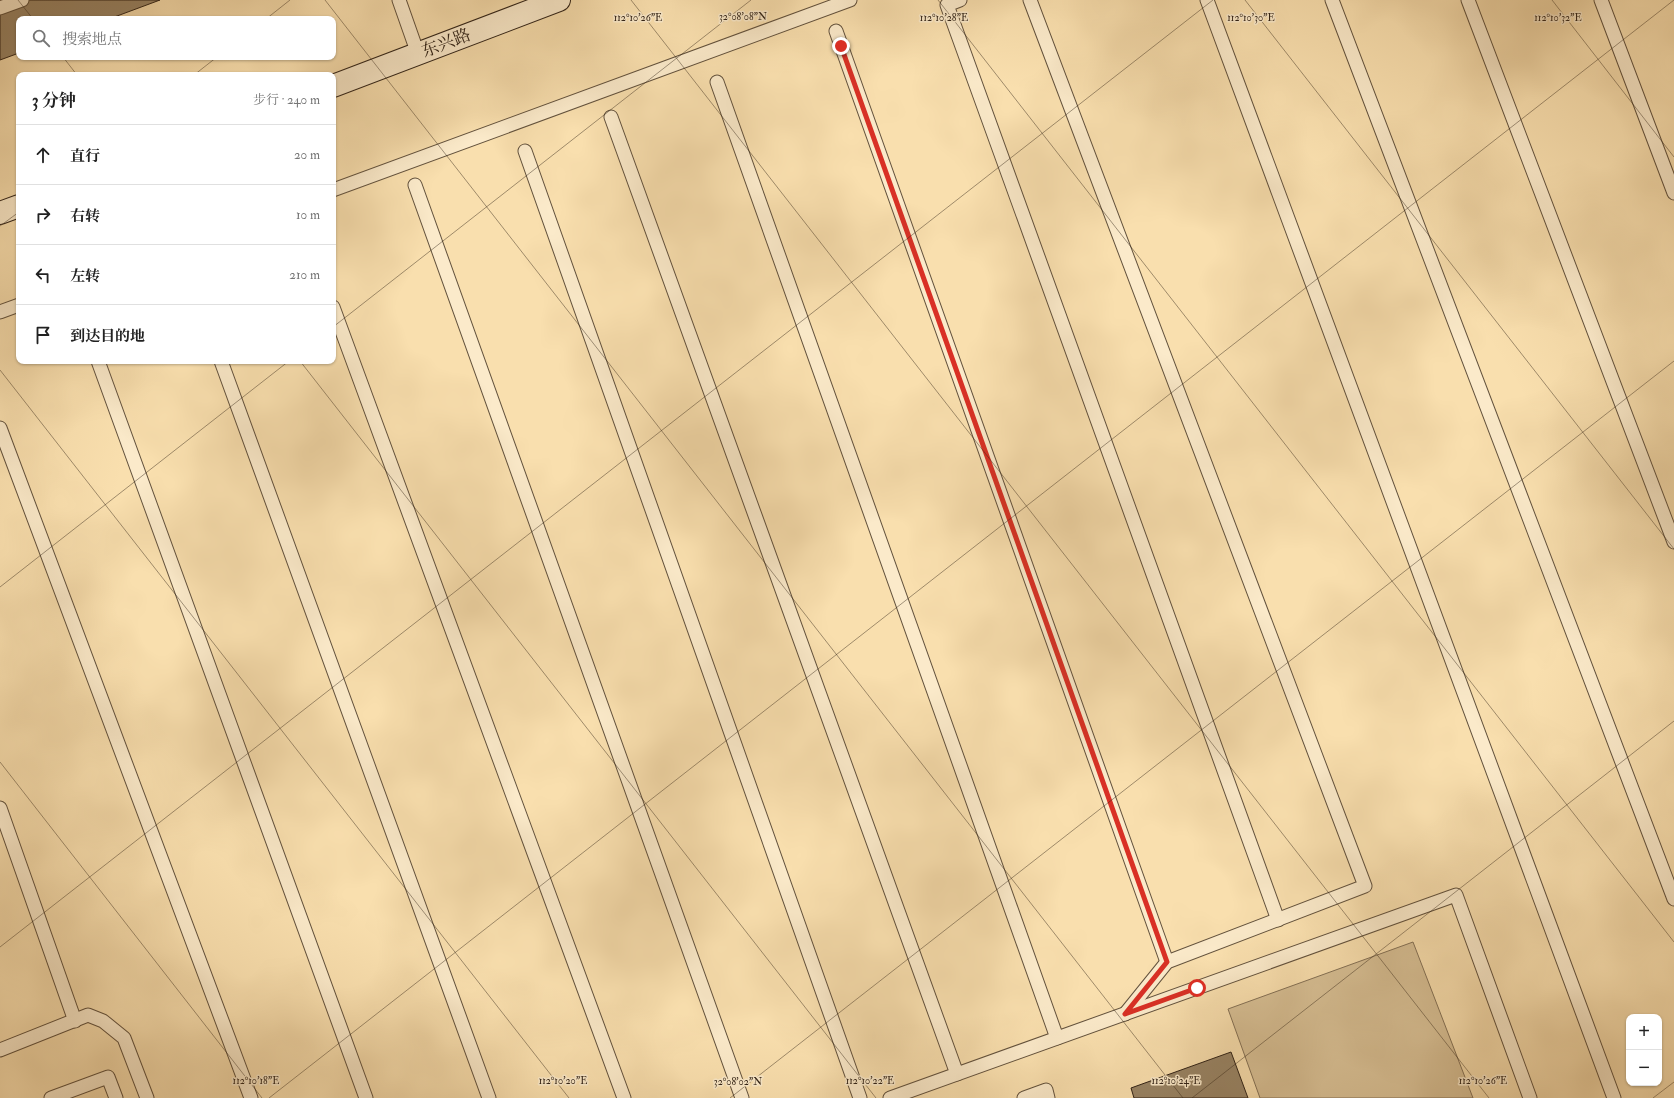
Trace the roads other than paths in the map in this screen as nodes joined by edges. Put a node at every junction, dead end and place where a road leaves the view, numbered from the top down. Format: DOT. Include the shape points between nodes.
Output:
graph roads {
  1 [pos="22,0"];
  2 [pos="399,0"];
  3 [pos="559,0"];
  4 [pos="850,0"];
  5 [pos="960,0"];
  6 [pos="1030,0"];
  7 [pos="1207,0"];
  8 [pos="1332,0"];
  9 [pos="1468,0"];
  10 [pos="1601,0"];
  11 [pos="0,8"];
  12 [pos="836,31"];
  13 [pos="418,54"];
  14 [pos="717,82"];
  15 [pos="336,85"];
  16 [pos="611,117"];
  17 [pos="525,151"];
  18 [pos="415,185"];
  19 [pos="336,189"];
  20 [pos="1674,193"];
  21 [pos="16,207"];
  22 [pos="0,213"];
  23 [pos="16,306"];
  24 [pos="0,312"];
  25 [pos="336,315"];
  26 [pos="99,364"];
  27 [pos="222,364"];
  28 [pos="0,428"];
  29 [pos="1674,542"];
  30 [pos="0,808"];
  31 [pos="1674,899"];
  32 [pos="1278,920"];
  33 [pos="1167,962"];
  34 [pos="1125,1014"];
  35 [pos="75,1021"];
  36 [pos="1057,1038"];
  37 [pos="0,1050"];
  38 [pos="957,1074"];
  39 [pos="52,1098"];
  40 [pos="116,1098"];
  41 [pos="147,1098"];
  42 [pos="251,1098"];
  43 [pos="366,1098"];
  44 [pos="488,1098"];
  45 [pos="624,1098"];
  46 [pos="742,1098"];
  47 [pos="860,1098"];
  48 [pos="890,1098"];
  49 [pos="1024,1098"];
  50 [pos="1048,1098"];
  51 [pos="1530,1098"];
  52 [pos="1614,1098"];
  1 -- 11 [label="lane"];
  2 -- 13 [label="lane"];
  3 -- 13 [label="street, 东兴路"];
  4 -- 19 [label="lane"];
  5 -- 32 [label="lane" via="947,5"];
  6 -- 32 [label="lane" via="1365,886"];
  7 -- 52 [label="lane"];
  8 -- 31 [label="lane"];
  9 -- 29 [label="lane"];
  10 -- 20 [label="lane"];
  12 -- 33 [label="lane"];
  13 -- 15 [label="street, 东兴路"];
  14 -- 36 [label="lane"];
  16 -- 38 [label="lane"];
  17 -- 47 [label="lane"];
  18 -- 46 [label="lane"];
  21 -- 22 [label="street"];
  23 -- 24 [label="lane"];
  25 -- 45 [label="lane"];
  26 -- 43 [label="lane"];
  27 -- 44 [label="lane"];
  28 -- 42 [label="lane"];
  30 -- 35 [label="lane"];
  32 -- 33 [label="lane"];
  33 -- 34 [label="lane"];
  34 -- 36 [label="lane"];
  34 -- 51 [label="lane" via="1456,895"];
  35 -- 37 [label="lane"];
  35 -- 41 [label="lane" via="88,1015 103,1021 124,1038"];
  36 -- 38 [label="lane"];
  38 -- 48 [label="lane"];
  39 -- 40 [label="lane" via="108,1077"];
  49 -- 50 [label="lane" via="1046,1090"];
}
